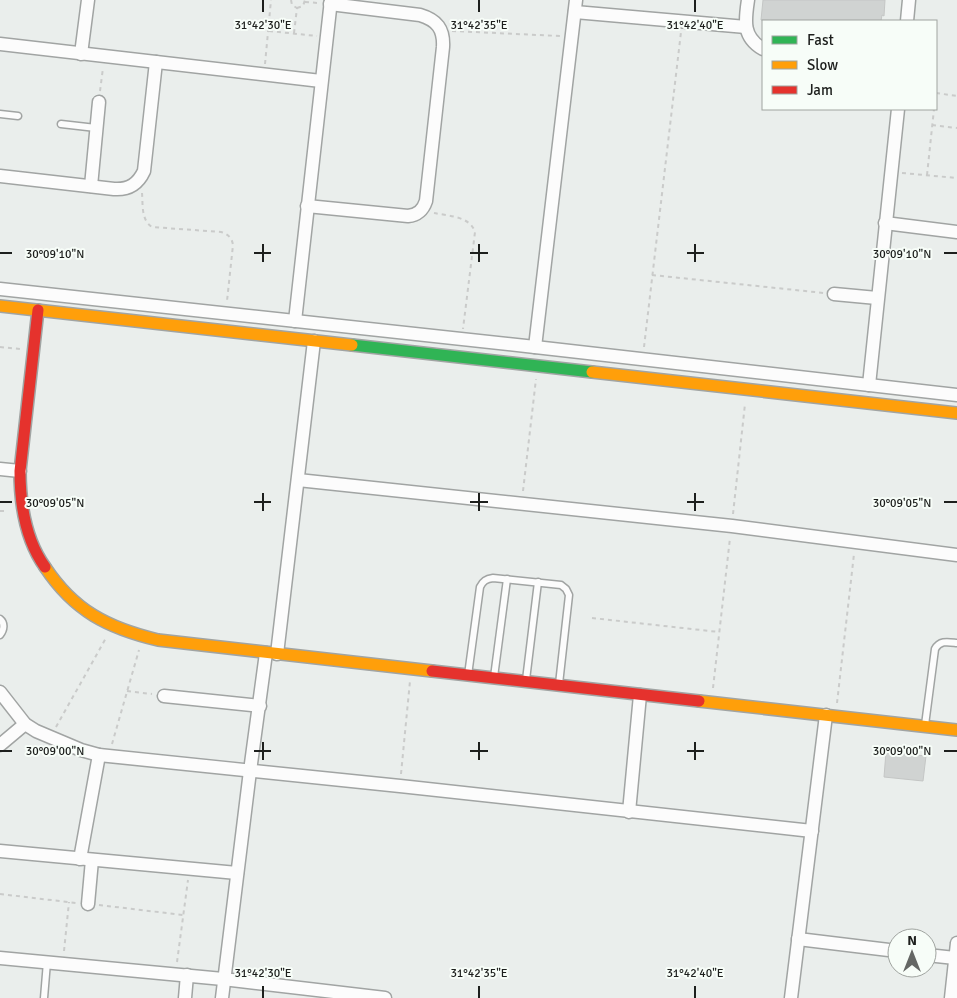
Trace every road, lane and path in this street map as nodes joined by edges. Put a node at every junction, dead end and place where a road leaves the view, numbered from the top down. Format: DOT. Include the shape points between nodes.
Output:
graph roads {
  1 [pos="88,0"];
  2 [pos="271,0"];
  3 [pos="291,0"];
  4 [pos="305,0"];
  5 [pos="748,0"];
  6 [pos="909,0"];
  7 [pos="331,2"];
  8 [pos="575,6"];
  9 [pos="297,8"];
  10 [pos="907,20"];
  11 [pos="682,22"];
  12 [pos="746,27"];
  13 [pos="268,30"];
  14 [pos="441,30"];
  15 [pos="294,33"];
  16 [pos="572,36"];
  17 [pos="326,37"];
  18 [pos="0,44"];
  19 [pos="762,47"];
  20 [pos="81,54"];
  21 [pos="104,56"];
  22 [pos="156,62"];
  23 [pos="264,74"];
  24 [pos="321,81"];
  25 [pos="937,93"];
  26 [pos="957,96"];
  27 [pos="99,102"];
  28 [pos="898,110"];
  29 [pos="934,110"];
  30 [pos="0,114"];
  31 [pos="18,116"];
  32 [pos="61,124"];
  33 [pos="932,125"];
  34 [pos="96,128"];
  35 [pos="957,128"];
  36 [pos="891,172"];
  37 [pos="927,175"];
  38 [pos="0,176"];
  39 [pos="141,178"];
  40 [pos="957,178"];
  41 [pos="91,186"];
  42 [pos="307,206"];
  43 [pos="422,210"];
  44 [pos="885,223"];
  45 [pos="957,232"];
  46 [pos="652,275"];
  47 [pos="0,289"];
  48 [pos="834,294"];
  49 [pos="877,298"];
  50 [pos="108,301"];
  51 [pos="0,306"];
  52 [pos="38,310"];
  53 [pos="226,314"];
  54 [pos="248,316"];
  55 [pos="106,318"];
  56 [pos="295,321"];
  57 [pos="377,330"];
  58 [pos="246,334"];
  59 [pos="462,339"];
  60 [pos="314,341"];
  61 [pos="482,341"];
  62 [pos="0,347"];
  63 [pos="534,347"];
  64 [pos="375,348"];
  65 [pos="33,351"];
  66 [pos="602,354"];
  67 [pos="480,359"];
  68 [pos="642,359"];
  69 [pos="537,365"];
  70 [pos="600,372"];
  71 [pos="818,380"];
  72 [pos="869,385"];
  73 [pos="746,388"];
  74 [pos="916,391"];
  75 [pos="957,395"];
  76 [pos="816,396"];
  77 [pos="914,408"];
  78 [pos="957,413"];
  79 [pos="0,469"];
  80 [pos="20,472"];
  81 [pos="298,480"];
  82 [pos="522,504"];
  83 [pos="732,526"];
  84 [pos="856,542"];
  85 [pos="957,554"];
  86 [pos="507,579"];
  87 [pos="538,582"];
  88 [pos="0,618"];
  89 [pos="592,618"];
  90 [pos="112,627"];
  91 [pos="719,632"];
  92 [pos="0,635"];
  93 [pos="143,638"];
  94 [pos="957,643"];
  95 [pos="272,653"];
  96 [pos="412,669"];
  97 [pos="468,675"];
  98 [pos="494,678"];
  99 [pos="526,682"];
  100 [pos="559,686"];
  101 [pos="127,691"];
  102 [pos="0,692"];
  103 [pos="640,695"];
  104 [pos="164,696"];
  105 [pos="712,702"];
  106 [pos="260,706"];
  107 [pos="830,716"];
  108 [pos="25,724"];
  109 [pos="925,726"];
  110 [pos="957,730"];
  111 [pos="50,737"];
  112 [pos="0,745"];
  113 [pos="104,755"];
  114 [pos="250,771"];
  115 [pos="400,786"];
  116 [pos="629,812"];
  117 [pos="812,831"];
  118 [pos="0,851"];
  119 [pos="86,859"];
  120 [pos="190,868"];
  121 [pos="237,873"];
  122 [pos="69,902"];
  123 [pos="88,904"];
  124 [pos="798,940"];
  125 [pos="957,943"];
  126 [pos="887,950"];
  127 [pos="937,956"];
  128 [pos="0,958"];
  129 [pos="955,958"];
  130 [pos="47,962"];
  131 [pos="62,964"];
  132 [pos="181,975"];
  133 [pos="224,979"];
  134 [pos="44,998"];
  135 [pos="185,998"];
  136 [pos="222,998"];
  137 [pos="385,998"];
  138 [pos="791,998"];
  139 [pos="951,998"];
  1 -- 20 [label="street"];
  2 -- 13 [label="path"];
  3 -- 9 [label="path"];
  4 -- 9 [label="path" via="303,6"];
  5 -- 12 [label="street"];
  6 -- 10 [label="street"];
  7 -- 14 [label="street" via="420,15 429,18"];
  7 -- 17 [label="street"];
  8 -- 11 [label="street"];
  8 -- 16 [label="street"];
  9 -- 15 [label="path"];
  11 -- 12 [label="street"];
  11 -- 46 [label="path"];
  12 -- 19 [label="street" via="751,39"];
  13 -- 15 [label="path"];
  13 -- 23 [label="path"];
  14 -- 16 [label="path"];
  14 -- 43 [label="street" via="442,57 426,201"];
  15 -- 17 [label="path"];
  16 -- 63 [label="street"];
  17 -- 24 [label="street"];
  18 -- 20 [label="street"];
  20 -- 21 [label="street"];
  21 -- 22 [label="street"];
  21 -- 27 [label="path"];
  22 -- 23 [label="street"];
  22 -- 39 [label="street"];
  23 -- 24 [label="street"];
  24 -- 42 [label="street"];
  25 -- 26 [label="path"];
  27 -- 34 [label="street"];
  28 -- 36 [label="street"];
  29 -- 33 [label="path"];
  30 -- 31 [label="lane"];
  32 -- 34 [label="lane"];
  33 -- 35 [label="path"];
  33 -- 37 [label="path"];
  34 -- 41 [label="street"];
  36 -- 37 [label="path"];
  36 -- 44 [label="street"];
  37 -- 40 [label="path"];
  38 -- 41 [label="street"];
  39 -- 41 [label="street" via="122,190"];
  39 -- 53 [label="path" via="144,218 148,225 221,232 231,238 234,245"];
  42 -- 43 [label="street" via="408,216"];
  42 -- 56 [label="street"];
  43 -- 59 [label="path" via="467,221 475,232"];
  44 -- 45 [label="street"];
  44 -- 49 [label="street"];
  46 -- 48 [label="path"];
  46 -- 68 [label="path"];
  47 -- 50 [label="street"];
  48 -- 49 [label="street"];
  49 -- 72 [label="street"];
  50 -- 53 [label="street"];
  50 -- 55 [label="street"];
  51 -- 52 [label="street"];
  52 -- 55 [label="street"];
  52 -- 65 [label="street"];
  53 -- 54 [label="street"];
  54 -- 56 [label="street"];
  54 -- 58 [label="street"];
  55 -- 58 [label="street"];
  56 -- 57 [label="street"];
  57 -- 59 [label="street"];
  57 -- 64 [label="street"];
  58 -- 60 [label="street"];
  59 -- 61 [label="street"];
  60 -- 64 [label="street"];
  60 -- 81 [label="street"];
  61 -- 63 [label="street"];
  61 -- 67 [label="street"];
  62 -- 65 [label="path"];
  63 -- 66 [label="street"];
  64 -- 67 [label="street"];
  65 -- 80 [label="street"];
  66 -- 68 [label="street"];
  66 -- 70 [label="street"];
  67 -- 69 [label="street"];
  68 -- 71 [label="street"];
  69 -- 70 [label="street"];
  69 -- 82 [label="path"];
  70 -- 73 [label="street"];
  71 -- 72 [label="street"];
  71 -- 76 [label="street"];
  72 -- 74 [label="street"];
  73 -- 76 [label="street"];
  73 -- 83 [label="path"];
  74 -- 75 [label="street"];
  74 -- 77 [label="street"];
  76 -- 77 [label="street"];
  77 -- 78 [label="street"];
  79 -- 80 [label="street"];
  80 -- 90 [label="street" via="22,512 36,553 47,572 76,604"];
  81 -- 82 [label="street"];
  81 -- 95 [label="street"];
  82 -- 83 [label="street"];
  83 -- 84 [label="street"];
  83 -- 91 [label="path"];
  84 -- 85 [label="street"];
  84 -- 107 [label="path"];
  86 -- 87 [label="lane"];
  86 -- 97 [label="lane" via="493,578 482,582"];
  86 -- 98 [label="lane"];
  87 -- 99 [label="lane"];
  87 -- 100 [label="lane" via="561,585 569,595"];
  88 -- 92 [label="lane" via="4,626"];
  89 -- 91 [label="path"];
  90 -- 93 [label="street"];
  90 -- 111 [label="path"];
  91 -- 105 [label="path"];
  93 -- 95 [label="street"];
  93 -- 101 [label="path"];
  94 -- 109 [label="lane" via="940,643 935,649"];
  95 -- 96 [label="street"];
  95 -- 106 [label="street"];
  96 -- 97 [label="street"];
  96 -- 115 [label="path"];
  97 -- 98 [label="street"];
  98 -- 99 [label="street"];
  99 -- 100 [label="street"];
  100 -- 103 [label="street"];
  101 -- 104 [label="path"];
  101 -- 113 [label="path"];
  102 -- 108 [label="street"];
  103 -- 105 [label="street"];
  103 -- 116 [label="street"];
  104 -- 106 [label="street"];
  105 -- 107 [label="street"];
  106 -- 114 [label="street"];
  107 -- 109 [label="street"];
  107 -- 117 [label="street"];
  108 -- 111 [label="street"];
  108 -- 112 [label="street"];
  109 -- 110 [label="street"];
  111 -- 113 [label="street" via="81,750"];
  113 -- 114 [label="street"];
  113 -- 119 [label="street"];
  114 -- 115 [label="street"];
  114 -- 121 [label="street"];
  115 -- 116 [label="street"];
  116 -- 117 [label="street"];
  117 -- 124 [label="street"];
  118 -- 119 [label="street"];
  119 -- 120 [label="street"];
  119 -- 123 [label="street"];
  120 -- 121 [label="street"];
  120 -- 132 [label="path"];
  121 -- 133 [label="street"];
  122 -- 131 [label="path"];
  124 -- 126 [label="street"];
  124 -- 138 [label="street"];
  125 -- 129 [label="street"];
  127 -- 129 [label="street"];
  128 -- 130 [label="street"];
  129 -- 139 [label="street"];
  130 -- 131 [label="street"];
  130 -- 134 [label="lane"];
  131 -- 132 [label="street"];
  132 -- 133 [label="street"];
  132 -- 135 [label="street"];
  133 -- 136 [label="street"];
  133 -- 137 [label="street"];
}
